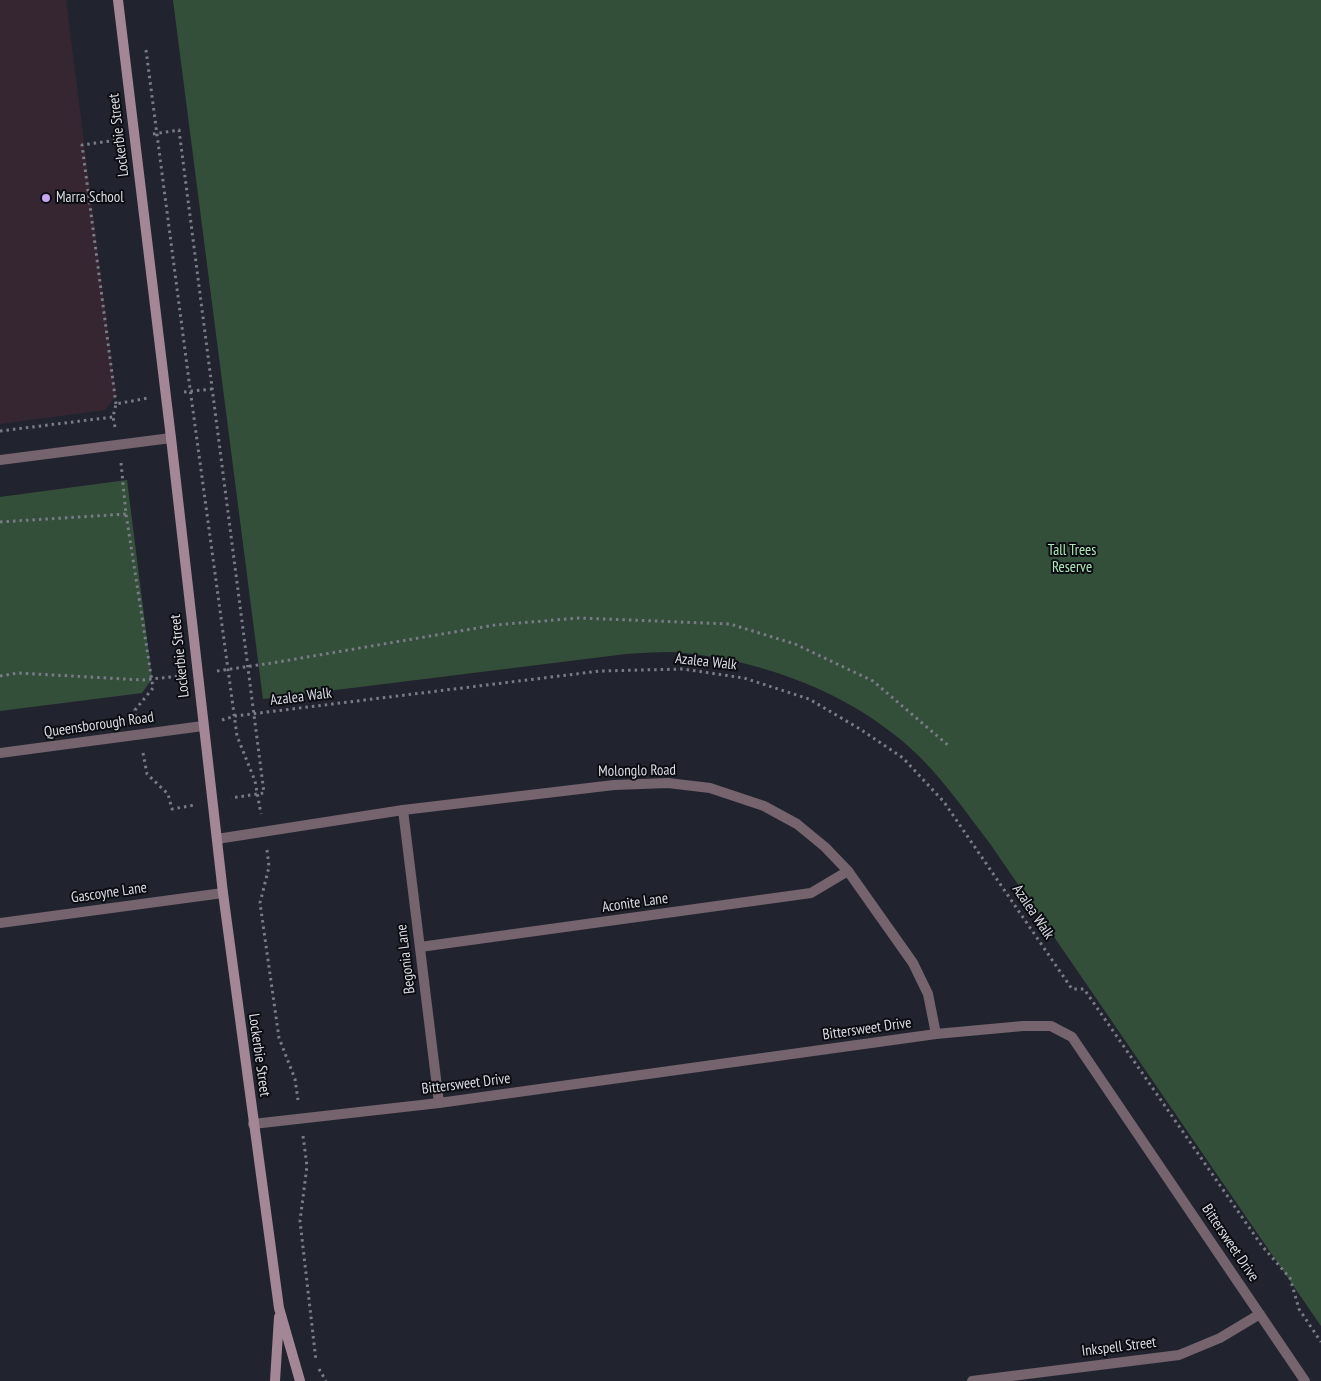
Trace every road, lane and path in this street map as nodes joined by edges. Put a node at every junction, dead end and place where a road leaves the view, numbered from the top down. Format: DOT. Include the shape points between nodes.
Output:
graph roads {
  1 [pos="118,0"];
  2 [pos="146,48"];
  3 [pos="114,417"];
  4 [pos="0,431"];
  5 [pos="171,438"];
  6 [pos="0,460"];
  7 [pos="126,514"];
  8 [pos="0,522"];
  9 [pos="229,669"];
  10 [pos="197,674"];
  11 [pos="0,676"];
  12 [pos="235,716"];
  13 [pos="203,726"];
  14 [pos="949,746"];
  15 [pos="0,753"];
  16 [pos="403,810"];
  17 [pos="264,830"];
  18 [pos="217,839"];
  19 [pos="848,871"];
  20 [pos="223,893"];
  21 [pos="0,923"];
  22 [pos="420,947"];
  23 [pos="936,1034"];
  24 [pos="439,1103"];
  25 [pos="300,1118"];
  26 [pos="253,1124"];
  27 [pos="279,1308"];
  28 [pos="1260,1314"];
  29 [pos="1321,1342"];
  30 [pos="276,1381"];
  31 [pos="300,1381"];
  32 [pos="326,1381"];
  33 [pos="972,1381"];
  34 [pos="1305,1381"];
  1 -- 5 [label="street, Lockerbie Street"];
  2 -- 9 [label="path"];
  3 -- 4 [label="path"];
  5 -- 6 [label="street"];
  5 -- 10 [label="street, Lockerbie Street"];
  7 -- 8 [label="path"];
  9 -- 10 [label="path"];
  9 -- 12 [label="path"];
  9 -- 14 [label="path" via="495,625 579,618 730,624 795,644 873,681"];
  10 -- 11 [label="path" via="143,680 18,673"];
  10 -- 13 [label="street, Lockerbie Street"];
  12 -- 13 [label="path, Azalea Walk"];
  12 -- 17 [label="path" via="237,736 255,780"];
  12 -- 29 [label="path, Azalea Walk" via="600,671 683,669 744,678 809,699 903,758 944,802 1072,989 1084,989 1262,1246 1290,1278 1300,1310"];
  13 -- 15 [label="street, Queensborough Road"];
  13 -- 18 [label="street, Lockerbie Street"];
  16 -- 17 [label="street, Molonglo Road"];
  16 -- 19 [label="street, Molonglo Road" via="614,784 668,783 710,788 764,806 797,824"];
  16 -- 22 [label="street, Begonia Lane"];
  17 -- 18 [label="street, Molonglo Road"];
  17 -- 25 [label="path" via="269,867 260,903 279,1038 295,1079"];
  18 -- 20 [label="street, Lockerbie Street"];
  19 -- 22 [label="street, Aconite Lane" via="811,894"];
  19 -- 23 [label="street, Molonglo Road" via="916,969 928,994"];
  20 -- 21 [label="street, Gascoyne Lane"];
  20 -- 26 [label="street, Lockerbie Street"];
  22 -- 24 [label="street, Begonia Lane"];
  23 -- 24 [label="street, Bittersweet Drive"];
  23 -- 28 [label="street, Bittersweet Drive" via="1051,1026 1072,1037"];
  24 -- 25 [label="street, Bittersweet Drive"];
  25 -- 26 [label="street, Bittersweet Drive"];
  25 -- 32 [label="path" via="307,1166 300,1221 317,1366"];
  26 -- 27 [label="street, Lockerbie Street"];
  27 -- 30 [label="street"];
  27 -- 31 [label="street"];
  28 -- 33 [label="street, Inkspell Street" via="1220,1338 1179,1354"];
  28 -- 34 [label="street, Bittersweet Drive"];
}
